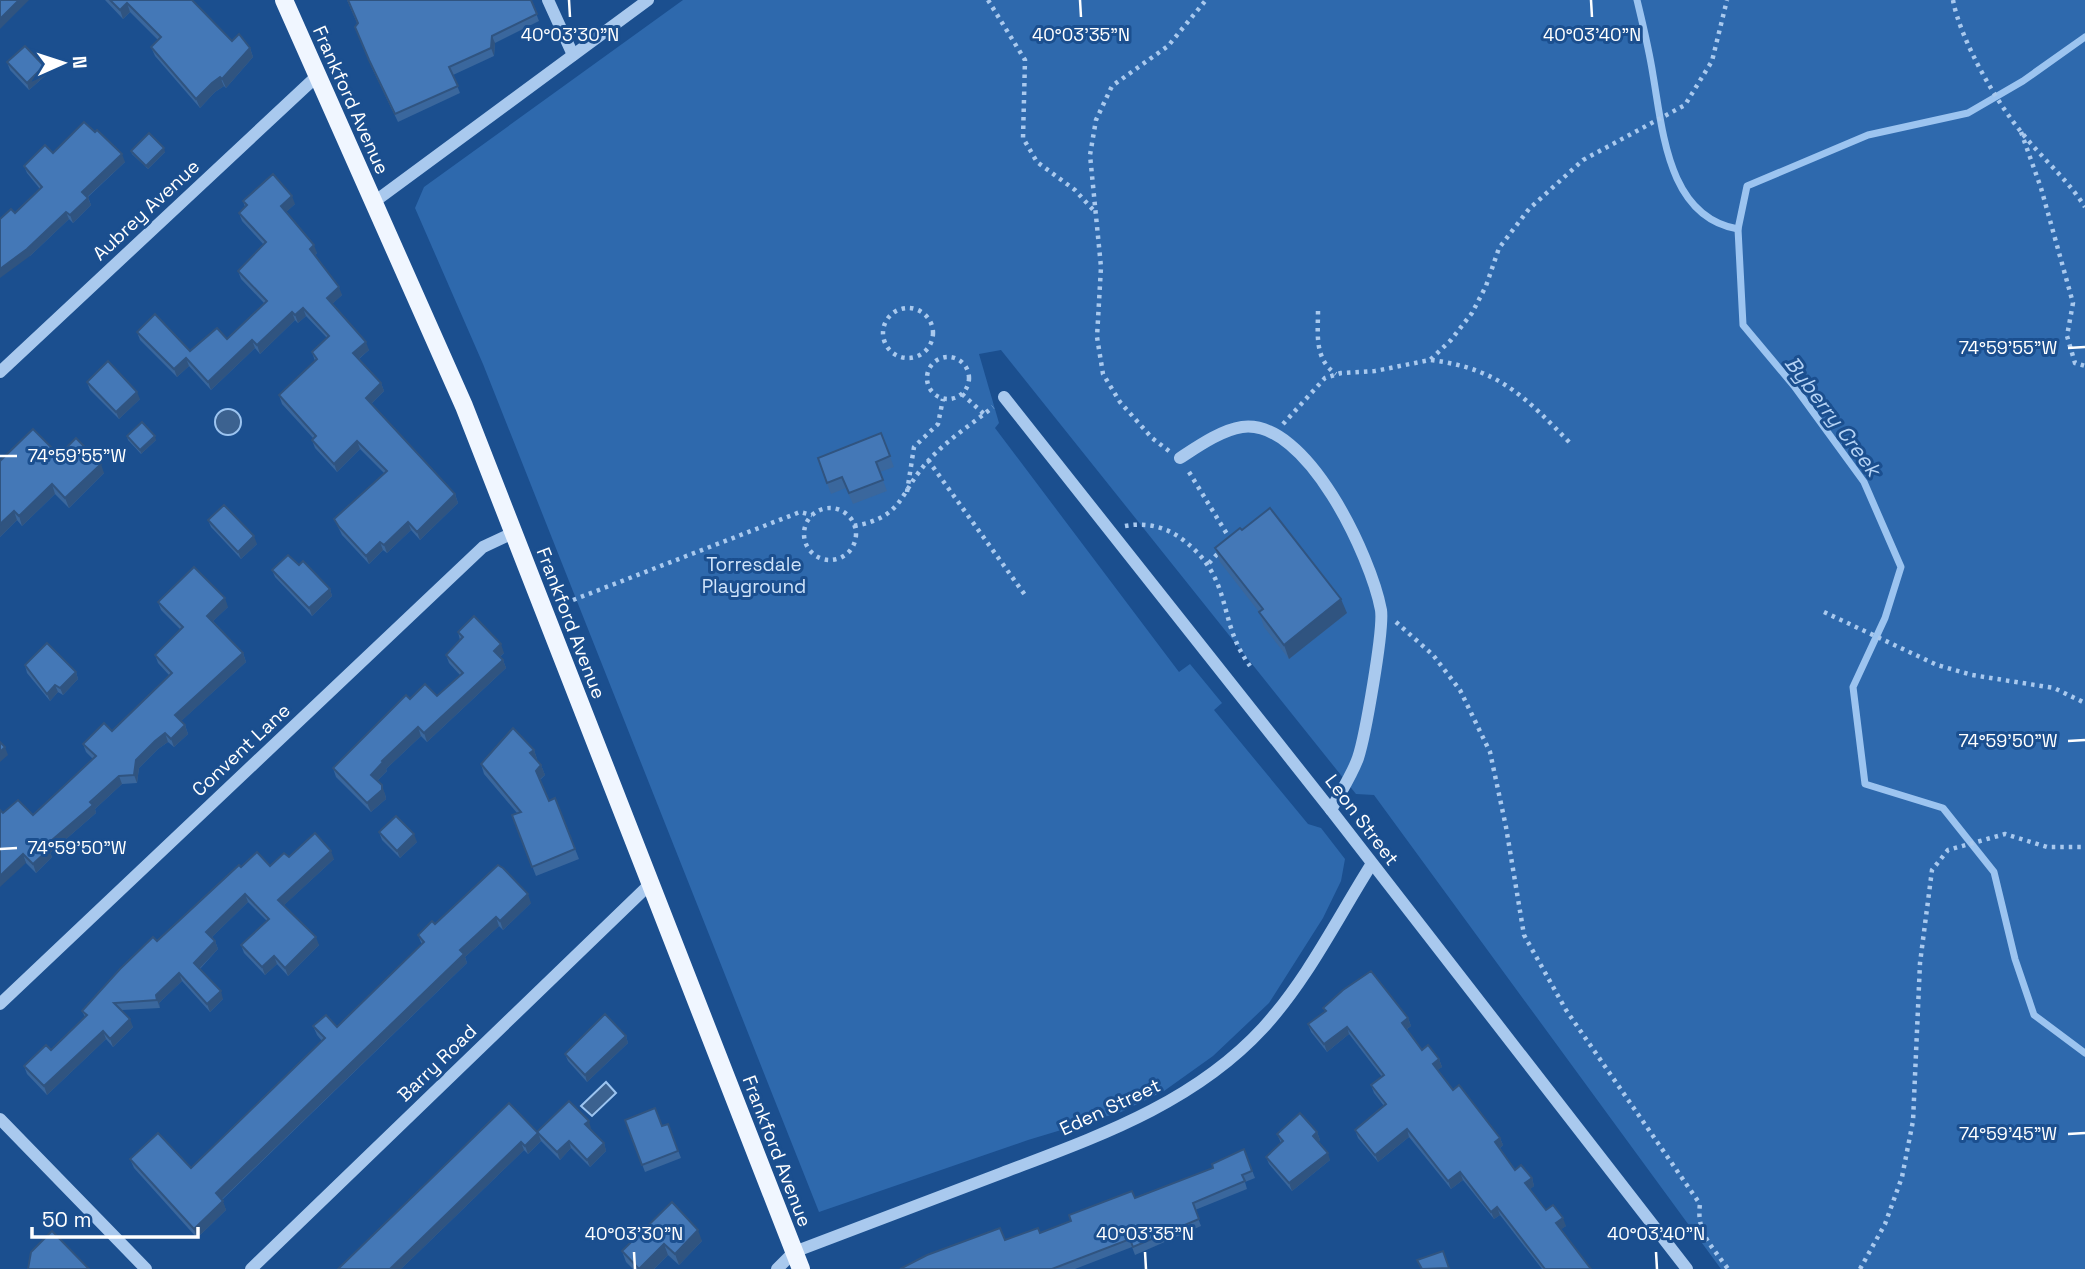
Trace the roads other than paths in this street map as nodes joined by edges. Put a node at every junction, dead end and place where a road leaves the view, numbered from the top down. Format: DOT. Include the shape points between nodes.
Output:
graph roads {
  1 [pos="284,0"];
  2 [pos="548,0"];
  3 [pos="648,0"];
  4 [pos="573,55"];
  5 [pos="317,76"];
  6 [pos="374,202"];
  7 [pos="0,372"];
  8 [pos="1004,397"];
  9 [pos="1180,458"];
  10 [pos="513,533"];
  11 [pos="1331,810"];
  12 [pos="1371,865"];
  13 [pos="650,884"];
  14 [pos="0,1004"];
  15 [pos="0,1119"];
  16 [pos="797,1261"];
  17 [pos="146,1269"];
  18 [pos="251,1269"];
  19 [pos="777,1269"];
  20 [pos="1687,1269"];
  1 -- 5 [label="main road, Frankford Avenue"];
  2 -- 4 [label="street"];
  3 -- 4 [label="street"];
  4 -- 6 [label="street"];
  5 -- 6 [label="main road, Frankford Avenue"];
  5 -- 7 [label="street, Aubrey Avenue"];
  6 -- 10 [label="main road, Frankford Avenue"];
  8 -- 11 [label="street, Leon Street"];
  9 -- 11 [label="street" via="1242,427 1275,432 1308,460 1355,537 1381,612 1358,757"];
  10 -- 13 [label="main road, Frankford Avenue"];
  10 -- 14 [label="street, Convent Lane" via="484,547"];
  11 -- 12 [label="street, Leon Street"];
  12 -- 16 [label="street, Eden Street" via="1298,983 1264,1027 1227,1063 1184,1093 1116,1129"];
  12 -- 20 [label="street, Leon Street"];
  13 -- 16 [label="main road, Frankford Avenue"];
  13 -- 18 [label="street, Barry Road"];
  15 -- 17 [label="street"];
  16 -- 19 [label="street, Eden Street"];
}
